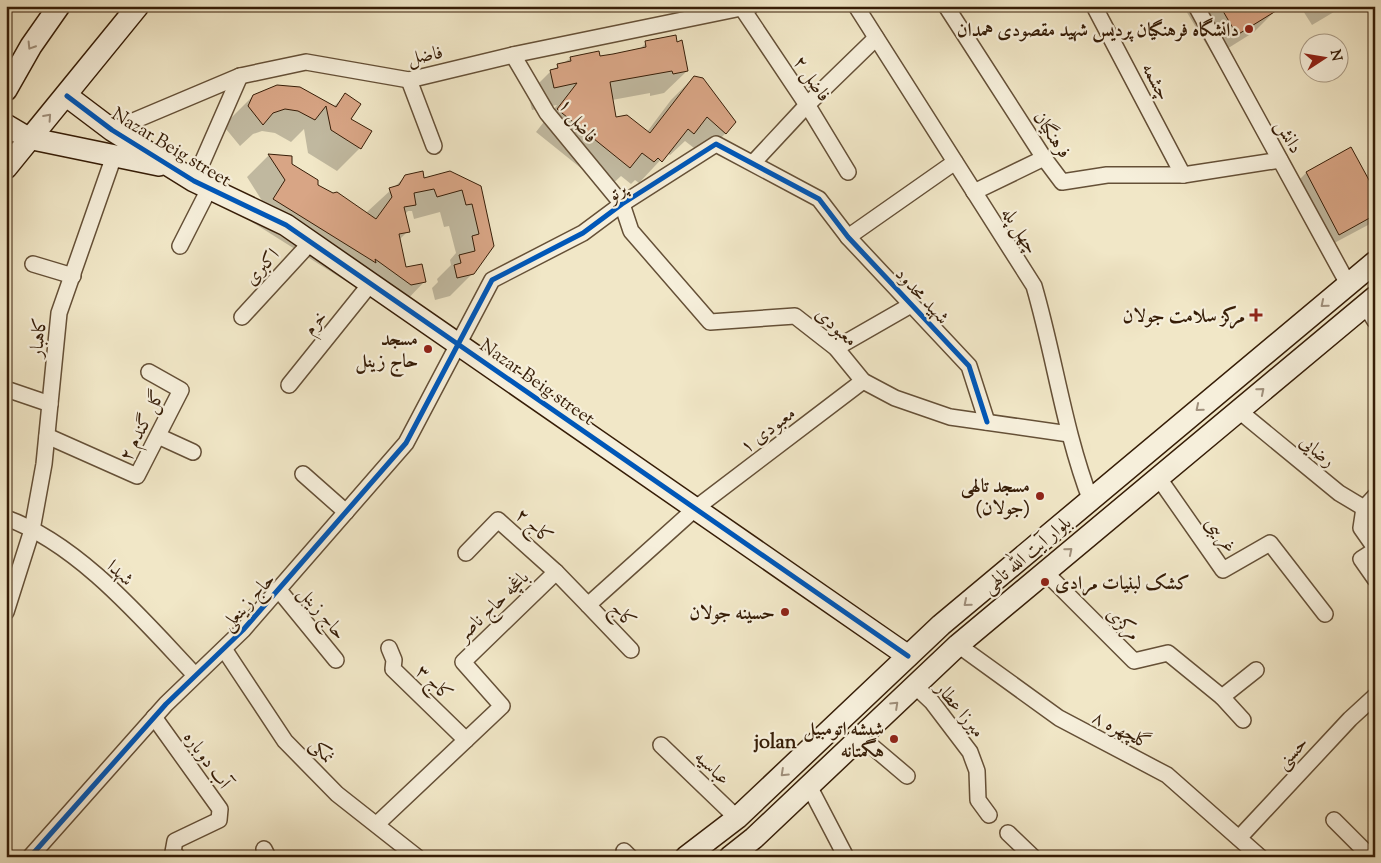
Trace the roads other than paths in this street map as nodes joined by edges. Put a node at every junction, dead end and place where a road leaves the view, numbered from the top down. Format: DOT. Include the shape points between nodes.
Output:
graph roads {
  1 [pos="59,6"];
  2 [pos="138,6"];
  3 [pos="856,6"];
  4 [pos="946,6"];
  5 [pos="1094,6"];
  6 [pos="1196,6"];
  7 [pos="747,7"];
  8 [pos="718,10"];
  9 [pos="120,15"];
  10 [pos="876,38"];
  11 [pos="513,55"];
  12 [pos="240,76"];
  13 [pos="409,80"];
  14 [pos="6,90"];
  15 [pos="67,96"];
  16 [pos="807,105"];
  17 [pos="6,125"];
  18 [pos="112,130"];
  19 [pos="28,138"];
  20 [pos="434,146"];
  21 [pos="114,156"];
  22 [pos="1044,158"];
  23 [pos="1280,160"];
  24 [pos="955,162"];
  25 [pos="753,163"];
  26 [pos="170,167"];
  27 [pos="6,168"];
  28 [pos="848,172"];
  29 [pos="1183,174"];
  30 [pos="202,185"];
  31 [pos="974,192"];
  32 [pos="819,199"];
  33 [pos="622,204"];
  34 [pos="848,237"];
  35 [pos="310,242"];
  36 [pos="180,246"];
  37 [pos="1375,262"];
  38 [pos="33,264"];
  39 [pos="73,276"];
  40 [pos="371,283"];
  41 [pos="1348,284"];
  42 [pos="912,305"];
  43 [pos="1371,308"];
  44 [pos="242,317"];
  45 [pos="458,343"];
  46 [pos="836,348"];
  47 [pos="149,372"];
  48 [pos="863,381"];
  49 [pos="289,385"];
  50 [pos="6,389"];
  51 [pos="50,404"];
  52 [pos="1238,410"];
  53 [pos="987,422"];
  54 [pos="1069,434"];
  55 [pos="47,436"];
  56 [pos="158,436"];
  57 [pos="192,452"];
  58 [pos="303,474"];
  59 [pos="1158,476"];
  60 [pos="1375,496"];
  61 [pos="1091,501"];
  62 [pos="696,508"];
  63 [pos="1364,508"];
  64 [pos="346,512"];
  65 [pos="6,518"];
  66 [pos="1106,520"];
  67 [pos="32,530"];
  68 [pos="1375,549"];
  69 [pos="466,553"];
  70 [pos="556,572"];
  71 [pos="1045,572"];
  72 [pos="1375,579"];
  73 [pos="278,589"];
  74 [pos="588,606"];
  75 [pos="7,611"];
  76 [pos="1324,614"];
  77 [pos="958,645"];
  78 [pos="389,648"];
  79 [pos="224,649"];
  80 [pos="631,650"];
  81 [pos="908,656"];
  82 [pos="336,660"];
  83 [pos="1256,670"];
  84 [pos="195,676"];
  85 [pos="916,686"];
  86 [pos="1375,696"];
  87 [pos="1222,697"];
  88 [pos="154,717"];
  89 [pos="1243,720"];
  90 [pos="861,737"];
  91 [pos="466,740"];
  92 [pos="661,745"];
  93 [pos="907,776"];
  94 [pos="809,786"];
  95 [pos="989,815"];
  96 [pos="737,818"];
  97 [pos="1334,820"];
  98 [pos="377,824"];
  99 [pos="1008,833"];
  100 [pos="754,838"];
  101 [pos="1239,838"];
  102 [pos="30,857"];
  103 [pos="178,857"];
  104 [pos="417,857"];
  105 [pos="686,857"];
  106 [pos="730,857"];
  107 [pos="846,857"];
  108 [pos="1033,857"];
  109 [pos="1260,857"];
  110 [pos="1371,857"];
  1 -- 14 [label="main road, one-way"];
  2 -- 9 [label="main road"];
  3 -- 10 [label="street, چهل پله"];
  4 -- 22 [label="street, فرهنگیان"];
  5 -- 29 [label="street, چشمه"];
  6 -- 23 [label="street, دانش"];
  7 -- 8 [label="street, فاضل"];
  7 -- 16 [label="street, فاضل ۲"];
  8 -- 11 [label="street, فاضل"];
  9 -- 15 [label="main road"];
  10 -- 16 [label="street"];
  10 -- 24 [label="street, چهل پله"];
  11 -- 13 [label="street, فاضل"];
  11 -- 33 [label="street, فاضل ۱" via="546,113"];
  12 -- 13 [label="street, فاضل" via="306,62"];
  12 -- 18 [label="street, فاضل"];
  12 -- 30 [label="street"];
  13 -- 20 [label="street"];
  15 -- 18 [label="main road, Nazar Beig street"];
  19 -- 15 [label="main road, one-way"];
  16 -- 25 [label="street"];
  16 -- 28 [label="street, فاضل ۲"];
  17 -- 19 [label="main road, Nazar Beig street"];
  18 -- 26 [label="main road, Nazar Beig street"];
  19 -- 21 [label="main road, Nazar Beig street"];
  19 -- 27 [label="main road"];
  21 -- 26 [label="main road, Nazar Beig street"];
  21 -- 39 [label="street, کاهبار"];
  22 -- 29 [label="street, فرهنگیان" via="1062,182 1106,175"];
  22 -- 31 [label="street"];
  23 -- 29 [label="street"];
  23 -- 41 [label="street, دانش"];
  24 -- 31 [label="street, چهل پله"];
  24 -- 34 [label="street"];
  25 -- 32 [label="street, پرتو"];
  25 -- 33 [label="street, پرتو" via="716,144"];
  26 -- 30 [label="main road, Nazar Beig street"];
  30 -- 35 [label="main road, Nazar Beig street" via="286,225"];
  30 -- 36 [label="street"];
  31 -- 54 [label="street, چهل پله" via="1034,286"];
  32 -- 34 [label="street, شهید محدود"];
  33 -- 45 [label="street, پرتو" via="583,233 492,280"];
  33 -- 46 [label="street, معبودی" via="631,231 710,322 795,316"];
  34 -- 42 [label="street, شهید محدود"];
  35 -- 40 [label="main road, Nazar Beig street"];
  35 -- 44 [label="street, اکبری"];
  37 -- 41 [label="main road, بلوار آیت الله تالهی"];
  38 -- 39 [label="street"];
  39 -- 51 [label="street, کاهبار" via="59,313"];
  40 -- 45 [label="main road, Nazar Beig street"];
  40 -- 49 [label="street, خرم"];
  41 -- 61 [label="main road, بلوار آیت الله تالهی, one-way"];
  42 -- 46 [label="street"];
  42 -- 53 [label="street, شهید محدود" via="969,366"];
  52 -- 43 [label="main road, بلوار آیت الله تالهی, one-way"];
  45 -- 62 [label="main road, Nazar Beig street"];
  45 -- 64 [label="street, حاج زینعلی" via="406,443"];
  46 -- 48 [label="street, معبودی"];
  47 -- 56 [label="street, گل گندم ۲" via="181,390"];
  48 -- 53 [label="street, معبودی" via="895,398 950,417"];
  48 -- 62 [label="street, معبودی ۱"];
  50 -- 51 [label="street"];
  51 -- 55 [label="street, کاهبار"];
  52 -- 59 [label="main road, بلوار آیت الله تالهی"];
  52 -- 63 [label="street, رضایی" via="1339,493"];
  53 -- 54 [label="street, معبودی"];
  54 -- 61 [label="street, چهل پله"];
  55 -- 56 [label="street, گل گندم ۲" via="137,476"];
  55 -- 67 [label="street, کاهبار"];
  56 -- 57 [label="street"];
  58 -- 64 [label="street"];
  59 -- 66 [label="main road, بلوار آیت الله تالهی"];
  59 -- 76 [label="street, غریبی" via="1222,570 1270,544"];
  60 -- 63 [label="street"];
  61 -- 66 [label="main road"];
  61 -- 81 [label="main road, بلوار آیت الله تالهی, one-way"];
  62 -- 74 [label="street"];
  62 -- 81 [label="main road, Nazar Beig street"];
  63 -- 68 [label="street" via="1361,528"];
  64 -- 73 [label="street, حاج زینعلی"];
  65 -- 67 [label="street, شهدا"];
  71 -- 66 [label="main road, بلوار آیت الله تالهی, one-way"];
  67 -- 75 [label="street, کاهبار"];
  67 -- 84 [label="street, شهدا" via="59,545 106,585"];
  68 -- 72 [label="street" via="1361,559"];
  69 -- 70 [label="street, کاج ۲" via="498,520"];
  70 -- 74 [label="street, باغچه حاج ناصر"];
  70 -- 91 [label="street, باغچه حاج ناصر" via="463,662 502,706"];
  71 -- 77 [label="main road, بلوار آیت الله تالهی"];
  71 -- 87 [label="street, مرکزی" via="1134,661 1168,652"];
  73 -- 79 [label="street, حاج زینعلی"];
  73 -- 82 [label="street, حاج زینل"];
  74 -- 80 [label="street, کاج"];
  77 -- 85 [label="main road, بلوار آیت الله تالهی"];
  77 -- 101 [label="street, گلچهره ۸" via="1059,718 1167,774"];
  78 -- 91 [label="street, کاج ۳" via="394,660 393,669"];
  79 -- 84 [label="street, حاج زینعلی"];
  79 -- 98 [label="street, نمکی" via="285,741 338,794"];
  81 -- 96 [label="main road, بلوار آیت الله تالهی, one-way"];
  83 -- 87 [label="street"];
  84 -- 88 [label="street, حاج زینعلی"];
  90 -- 85 [label="main road, بلوار آیت الله تالهی, one-way"];
  85 -- 95 [label="street, میرزا عطار" via="970,752 977,771 978,800"];
  86 -- 101 [label="street, حسنی"];
  87 -- 89 [label="street"];
  88 -- 102 [label="street, حاج زینعلی"];
  88 -- 103 [label="street, آب دوباره" via="220,809 219,820 175,841 174,852"];
  90 -- 93 [label="street"];
  90 -- 94 [label="main road, بلوار آیت الله تالهی"];
  91 -- 98 [label="street, باغچه حاج ناصر"];
  92 -- 96 [label="street, عباسیه"];
  94 -- 100 [label="main road, بلوار آیت الله تالهی"];
  94 -- 107 [label="street"];
  96 -- 100 [label="main road"];
  96 -- 105 [label="main road, بلوار آیت الله تالهی"];
  97 -- 110 [label="street"];
  98 -- 104 [label="street, نمکی"];
  99 -- 108 [label="street"];
  100 -- 106 [label="main road, بلوار آیت الله تالهی"];
  101 -- 109 [label="street, گلچهره ۸"];
}
